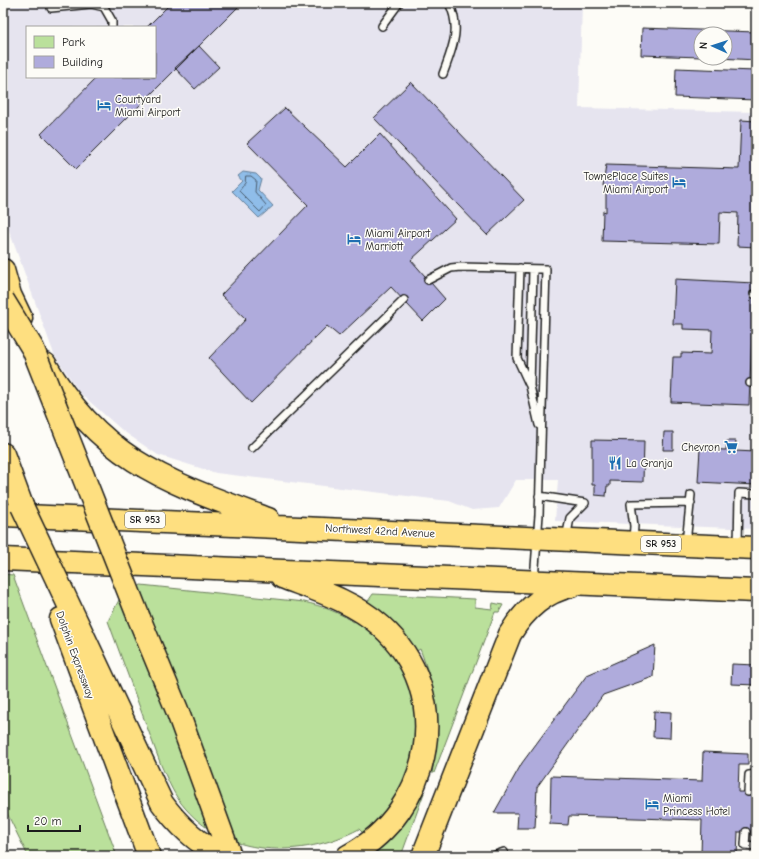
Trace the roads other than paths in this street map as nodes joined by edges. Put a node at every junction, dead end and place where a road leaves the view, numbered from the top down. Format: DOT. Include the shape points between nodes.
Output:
graph roads {
  1 [pos="399,3"];
  2 [pos="449,3"];
  3 [pos="51,8"];
  4 [pos="112,26"];
  5 [pos="382,26"];
  6 [pos="443,74"];
  7 [pos="520,268"];
  8 [pos="533,269"];
  9 [pos="3,270"];
  10 [pos="428,280"];
  11 [pos="3,300"];
  12 [pos="404,300"];
  13 [pos="530,386"];
  14 [pos="541,435"];
  15 [pos="252,448"];
  16 [pos="5,459"];
  17 [pos="756,494"];
  18 [pos="691,495"];
  19 [pos="540,496"];
  20 [pos="690,503"];
  21 [pos="13,511"];
  22 [pos="286,526"];
  23 [pos="536,540"];
  24 [pos="565,541"];
  25 [pos="632,543"];
  26 [pos="686,545"];
  27 [pos="747,548"];
  28 [pos="3,559"];
  29 [pos="264,570"];
  30 [pos="534,582"];
  31 [pos="53,583"];
  32 [pos="586,583"];
  33 [pos="756,590"];
  34 [pos="756,774"];
  35 [pos="748,792"];
  36 [pos="746,832"];
  37 [pos="756,846"];
  38 [pos="504,852"];
  39 [pos="149,856"];
  40 [pos="222,856"];
  41 [pos="230,856"];
  42 [pos="348,856"];
  43 [pos="423,856"];
  44 [pos="493,856"];
  1 -- 5 [label="lane"];
  2 -- 6 [label="lane" via="455,16 456,29"];
  3 -- 4 [label="lane" via="91,4 104,7"];
  7 -- 8 [label="lane"];
  7 -- 10 [label="lane" via="451,268"];
  7 -- 13 [label="lane" via="517,358"];
  8 -- 13 [label="lane"];
  8 -- 14 [label="lane" via="546,269"];
  9 -- 22 [label="highway" via="10,295 45,366 78,411 101,436 133,461 179,485"];
  11 -- 41 [label="highway, bridge" via="33,349 176,710"];
  12 -- 15 [label="lane"];
  13 -- 14 [label="lane"];
  14 -- 19 [label="lane"];
  16 -- 21 [label="highway"];
  17 -- 27 [label="lane" via="739,493"];
  18 -- 20 [label="lane"];
  19 -- 23 [label="lane"];
  19 -- 24 [label="lane" via="585,503 570,518"];
  20 -- 25 [label="lane" via="631,504 634,526"];
  20 -- 26 [label="lane"];
  21 -- 22 [label="highway, Northwest 42nd Avenue / SR 953"];
  21 -- 31 [label="highway, bridge"];
  22 -- 23 [label="highway, Northwest 42nd Avenue / SR 953"];
  23 -- 24 [label="highway, Northwest 42nd Avenue / SR 953"];
  23 -- 30 [label="lane"];
  24 -- 25 [label="highway, Northwest 42nd Avenue / SR 953"];
  25 -- 26 [label="highway, Northwest 42nd Avenue / SR 953"];
  26 -- 27 [label="highway, Northwest 42nd Avenue / SR 953"];
  28 -- 29 [label="highway"];
  29 -- 30 [label="highway"];
  29 -- 42 [label="highway" via="341,600 373,620 389,634 404,654 418,684 426,732 422,766 414,787 398,815 384,831"];
  30 -- 32 [label="highway"];
  31 -- 39 [label="highway, Dolphin Expressway"];
  31 -- 40 [label="highway" via="162,803 175,821"];
  32 -- 33 [label="highway"];
  32 -- 43 [label="highway" via="564,588 544,597 519,619 510,634"];
  34 -- 35 [label="lane" via="749,775"];
  36 -- 37 [label="lane" via="745,845"];
  38 -- 44 [label="lane"];
}
